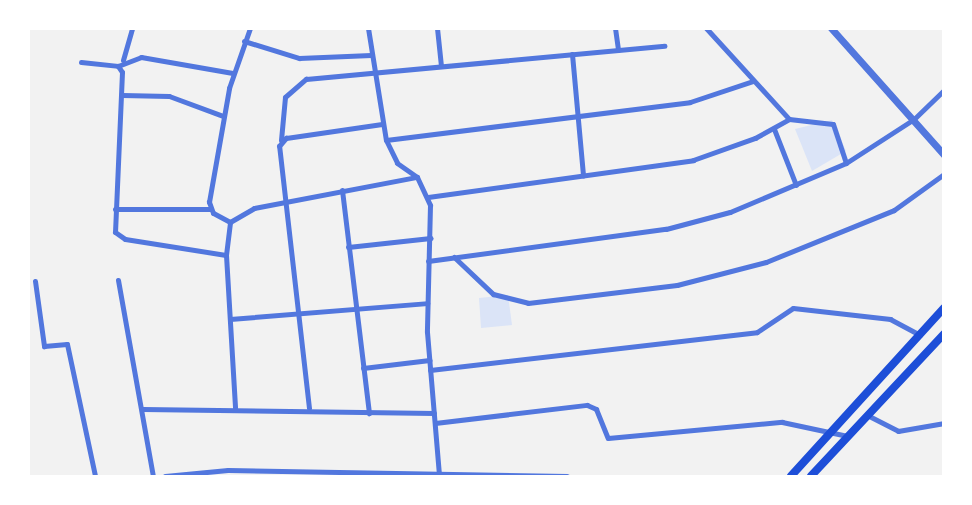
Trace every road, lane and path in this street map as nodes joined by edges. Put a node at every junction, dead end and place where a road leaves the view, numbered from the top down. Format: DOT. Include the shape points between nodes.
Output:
graph roads {
  1 [pos="132,28"];
  2 [pos="250,28"];
  3 [pos="368,28"];
  4 [pos="437,28"];
  5 [pos="615,28"];
  6 [pos="706,28"];
  7 [pos="831,28"];
  8 [pos="244,42"];
  9 [pos="664,46"];
  10 [pos="618,50"];
  11 [pos="572,54"];
  12 [pos="371,55"];
  13 [pos="123,60"];
  14 [pos="81,62"];
  15 [pos="118,66"];
  16 [pos="441,66"];
  17 [pos="233,73"];
  18 [pos="374,73"];
  19 [pos="753,81"];
  20 [pos="944,90"];
  21 [pos="122,95"];
  22 [pos="223,116"];
  23 [pos="578,116"];
  24 [pos="789,119"];
  25 [pos="914,119"];
  26 [pos="382,124"];
  27 [pos="774,129"];
  28 [pos="281,140"];
  29 [pos="386,140"];
  30 [pos="944,155"];
  31 [pos="846,163"];
  32 [pos="944,174"];
  33 [pos="583,176"];
  34 [pos="417,177"];
  35 [pos="796,185"];
  36 [pos="342,190"];
  37 [pos="428,197"];
  38 [pos="285,201"];
  39 [pos="210,208"];
  40 [pos="115,209"];
  41 [pos="230,222"];
  42 [pos="431,238"];
  43 [pos="348,247"];
  44 [pos="226,255"];
  45 [pos="454,257"];
  46 [pos="428,261"];
  47 [pos="118,280"];
  48 [pos="35,281"];
  49 [pos="427,303"];
  50 [pos="944,308"];
  51 [pos="356,310"];
  52 [pos="297,314"];
  53 [pos="230,319"];
  54 [pos="944,334"];
  55 [pos="920,335"];
  56 [pos="430,360"];
  57 [pos="363,368"];
  58 [pos="430,370"];
  59 [pos="235,408"];
  60 [pos="309,408"];
  61 [pos="143,409"];
  62 [pos="434,412"];
  63 [pos="369,413"];
  64 [pos="869,416"];
  65 [pos="435,423"];
  66 [pos="944,423"];
  67 [pos="833,433"];
  68 [pos="850,437"];
  69 [pos="439,475"];
  70 [pos="95,477"];
  71 [pos="153,477"];
  72 [pos="165,477"];
  73 [pos="567,477"];
  74 [pos="791,477"];
  75 [pos="811,477"];
  1 -- 13 [label="street"];
  2 -- 8 [label="street"];
  3 -- 12 [label="street"];
  4 -- 16 [label="street"];
  5 -- 10 [label="street"];
  6 -- 19 [label="street"];
  7 -- 25 [label="street"];
  8 -- 12 [label="street" via="299,58"];
  8 -- 17 [label="street"];
  9 -- 10 [label="street"];
  10 -- 11 [label="street"];
  11 -- 16 [label="street"];
  11 -- 23 [label="street"];
  12 -- 18 [label="street"];
  13 -- 15 [label="street"];
  13 -- 17 [label="street" via="176,59"];
  14 -- 15 [label="street"];
  15 -- 21 [label="street"];
  16 -- 18 [label="street"];
  17 -- 22 [label="street"];
  18 -- 26 [label="street"];
  18 -- 28 [label="street" via="321,75 294,86 281,111"];
  19 -- 23 [label="street" via="690,102"];
  19 -- 24 [label="street"];
  20 -- 25 [label="street"];
  21 -- 22 [label="street" via="169,96"];
  21 -- 40 [label="street"];
  22 -- 39 [label="street"];
  23 -- 29 [label="street"];
  23 -- 33 [label="street"];
  24 -- 27 [label="street"];
  24 -- 31 [label="street" via="833,124"];
  25 -- 30 [label="street"];
  25 -- 31 [label="street"];
  26 -- 28 [label="street"];
  26 -- 29 [label="street"];
  27 -- 33 [label="street" via="693,160"];
  27 -- 35 [label="street"];
  28 -- 38 [label="street"];
  29 -- 34 [label="street" via="397,163"];
  31 -- 35 [label="street"];
  32 -- 45 [label="street" via="894,210 766,262 677,285 528,303 492,294"];
  33 -- 37 [label="street"];
  34 -- 36 [label="street"];
  34 -- 37 [label="street"];
  35 -- 45 [label="street" via="666,229"];
  36 -- 38 [label="street"];
  36 -- 43 [label="street"];
  37 -- 42 [label="street"];
  38 -- 41 [label="street" via="254,208"];
  38 -- 52 [label="street"];
  39 -- 40 [label="street"];
  39 -- 41 [label="street"];
  40 -- 44 [label="street" via="118,236"];
  41 -- 44 [label="street"];
  42 -- 43 [label="street"];
  42 -- 46 [label="street"];
  43 -- 51 [label="street"];
  44 -- 53 [label="street"];
  45 -- 46 [label="street"];
  46 -- 49 [label="street"];
  47 -- 61 [label="street" via="123,335"];
  48 -- 70 [label="street" via="44,346 67,344"];
  49 -- 51 [label="street"];
  49 -- 56 [label="street"];
  50 -- 55 [label="main road"];
  51 -- 52 [label="street"];
  51 -- 57 [label="street"];
  52 -- 53 [label="street"];
  52 -- 60 [label="street"];
  53 -- 59 [label="street"];
  54 -- 64 [label="main road"];
  55 -- 58 [label="street" via="890,320 793,308 758,332"];
  55 -- 67 [label="main road"];
  56 -- 57 [label="street"];
  56 -- 58 [label="street"];
  57 -- 63 [label="street"];
  58 -- 62 [label="street"];
  59 -- 60 [label="street"];
  59 -- 61 [label="street"];
  60 -- 63 [label="street"];
  61 -- 71 [label="street"];
  62 -- 63 [label="street"];
  62 -- 65 [label="street"];
  64 -- 66 [label="street" via="898,431"];
  64 -- 68 [label="main road"];
  65 -- 67 [label="street" via="587,405 596,409 608,438 758,422"];
  65 -- 69 [label="street"];
  67 -- 68 [label="street"];
  67 -- 74 [label="main road"];
  68 -- 75 [label="main road"];
  69 -- 72 [label="street" via="228,470"];
  69 -- 73 [label="street"];
}
